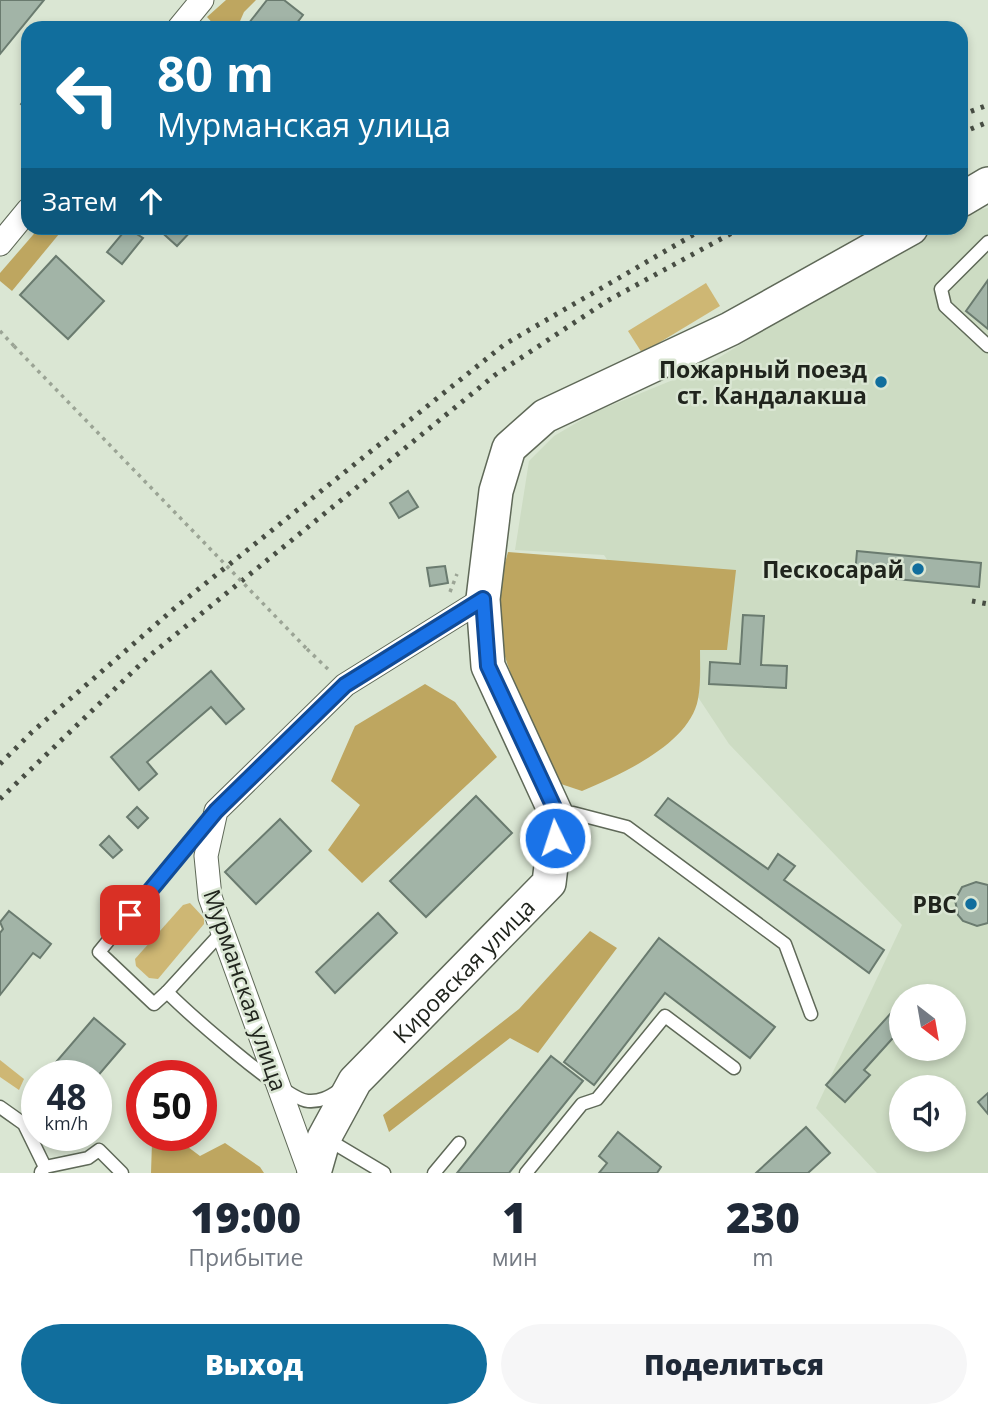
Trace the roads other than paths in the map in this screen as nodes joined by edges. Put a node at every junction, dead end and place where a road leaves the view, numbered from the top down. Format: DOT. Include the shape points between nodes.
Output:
graph roads {
  1 [pos="202,0"];
  2 [pos="184,21"];
  3 [pos="988,184"];
  4 [pos="968,196"];
  5 [pos="21,218"];
  6 [pos="898,235"];
  7 [pos="988,242"];
  8 [pos="0,244"];
  9 [pos="988,346"];
  10 [pos="483,599"];
  11 [pos="216,811"];
  12 [pos="572,813"];
  13 [pos="222,932"];
  14 [pos="167,992"];
  15 [pos="811,1014"];
  16 [pos="734,1068"];
  17 [pos="355,1080"];
  18 [pos="279,1086"];
  19 [pos="0,1107"];
  20 [pos="324,1138"];
  21 [pos="458,1143"];
  22 [pos="43,1170"];
  23 [pos="122,1173"];
  24 [pos="312,1173"];
  25 [pos="384,1173"];
  26 [pos="435,1173"];
  27 [pos="526,1173"];
  1 -- 2 [label="street"];
  3 -- 4 [label="main road"];
  5 -- 8 [label="street"];
  6 -- 10 [label="main road, Кировская улица" via="730,329 545,416 509,448 496,491"];
  7 -- 9 [label="lane" via="941,289 945,306"];
  10 -- 11 [label="street" via="345,685"];
  10 -- 17 [label="main road, Кировская улица" via="488,666 558,816 549,883"];
  11 -- 13 [label="street, Мурманская улица" via="206,856 207,877"];
  11 -- 14 [label="lane" via="99,952 154,1004"];
  12 -- 15 [label="lane" via="627,827 785,944"];
  13 -- 14 [label="lane"];
  13 -- 18 [label="street, Мурманская улица"];
  14 -- 18 [label="lane"];
  16 -- 27 [label="lane" via="665,1016 597,1099 582,1104"];
  17 -- 18 [label="lane" via="326,1099 306,1102"];
  17 -- 20 [label="main road, Кировская улица"];
  18 -- 24 [label="street, Мурманская улица"];
  19 -- 22 [label="lane" via="24,1124"];
  20 -- 24 [label="main road, Кировская улица"];
  20 -- 25 [label="lane"];
  21 -- 26 [label="lane"];
  22 -- 23 [label="lane" via="88,1158 99,1150"];
}
